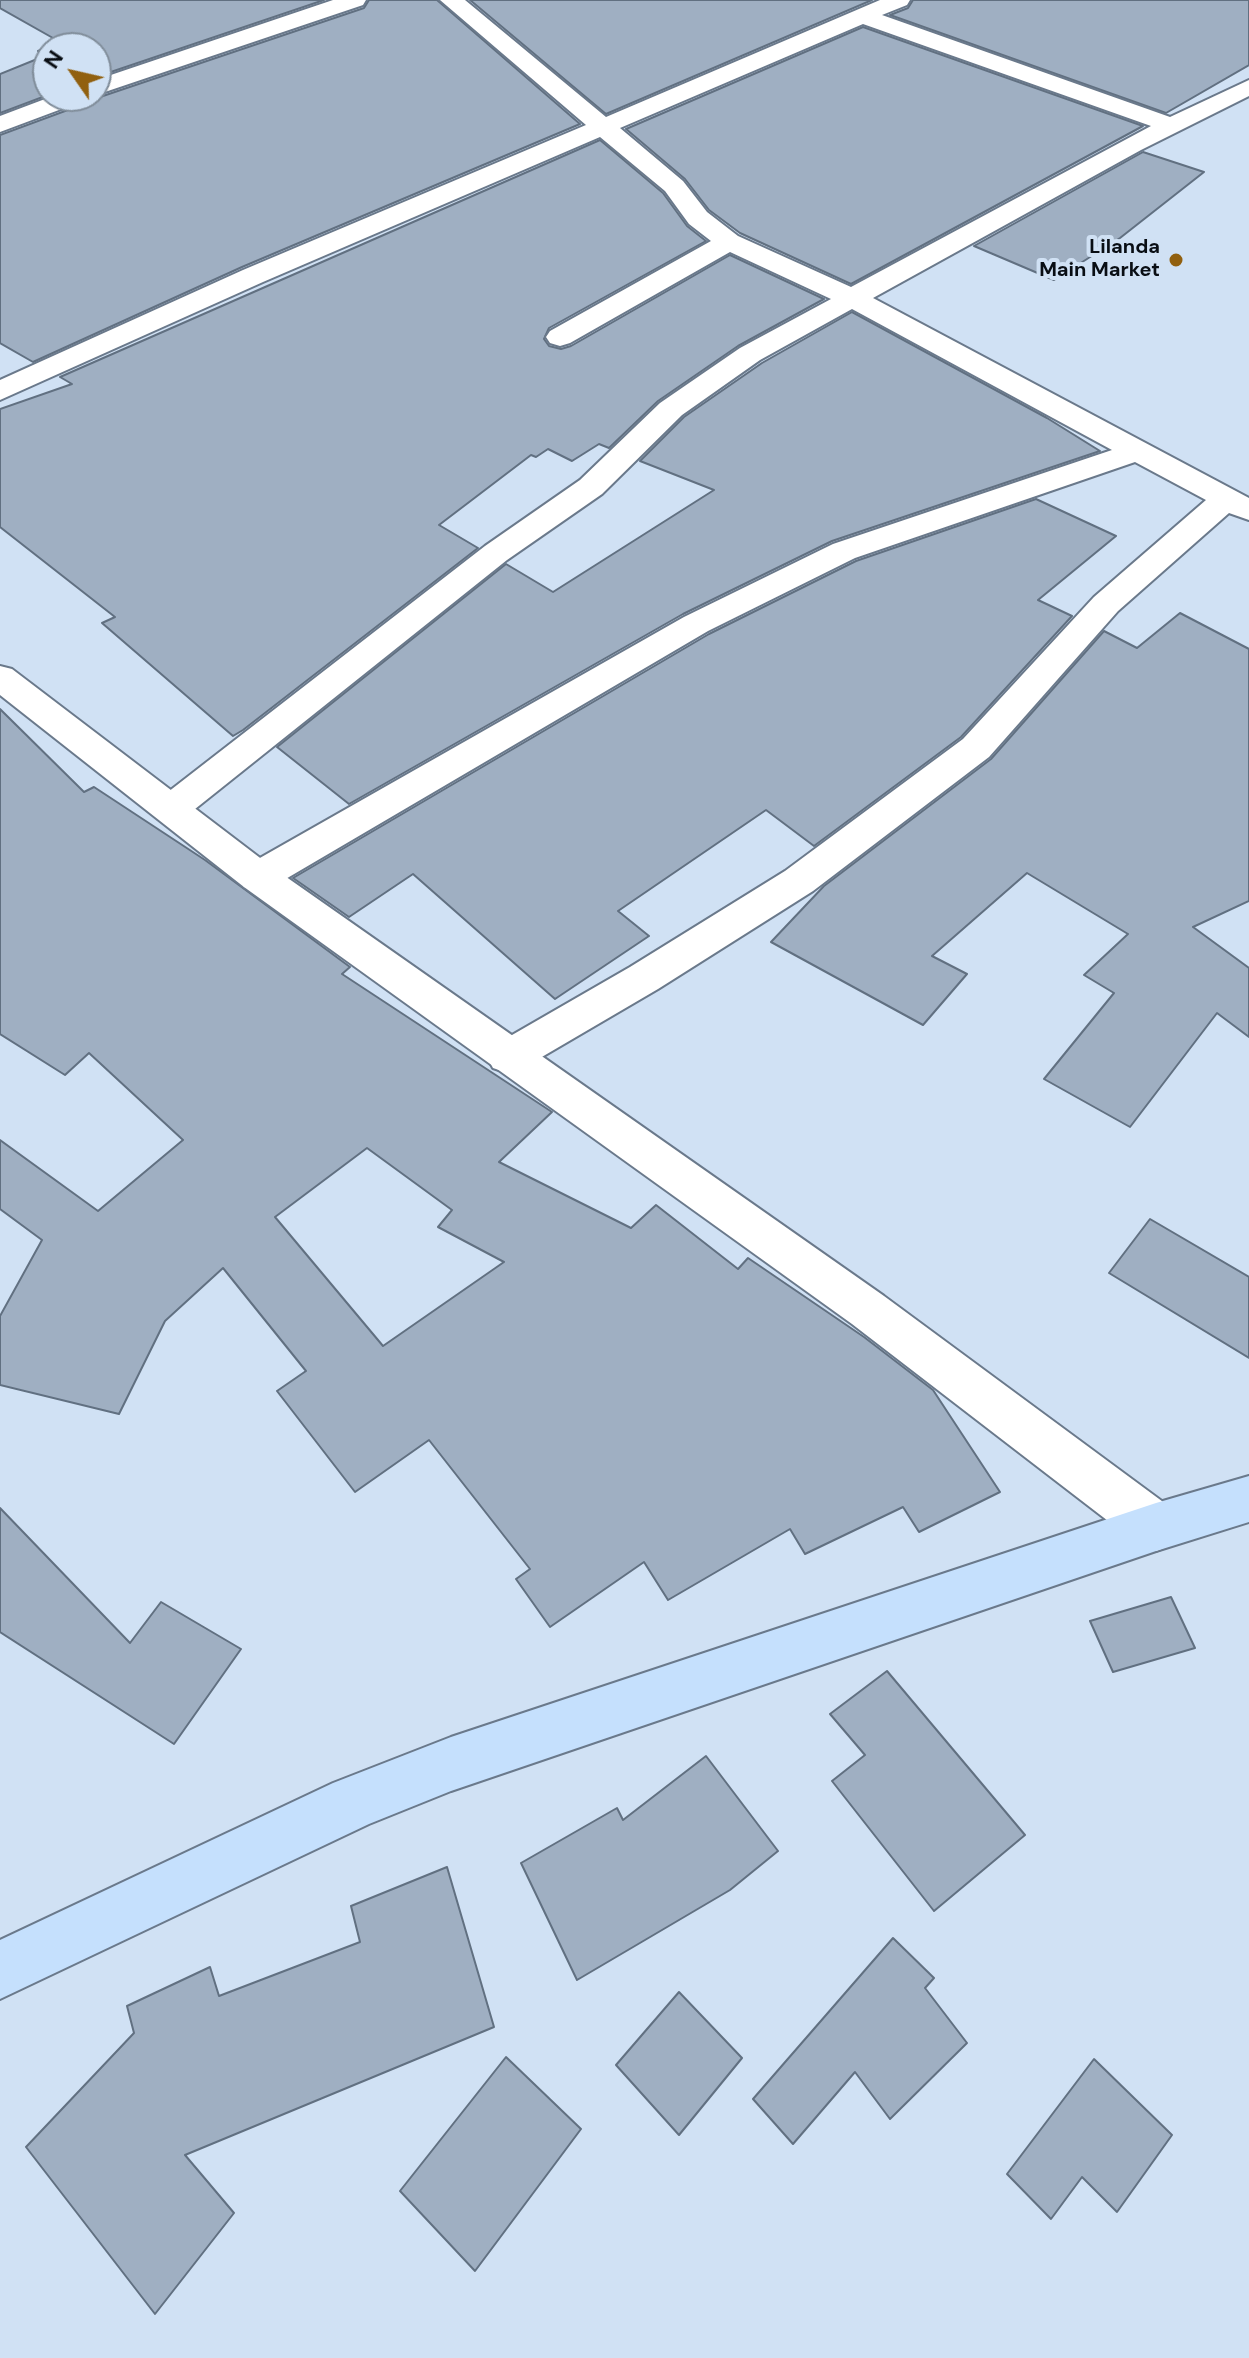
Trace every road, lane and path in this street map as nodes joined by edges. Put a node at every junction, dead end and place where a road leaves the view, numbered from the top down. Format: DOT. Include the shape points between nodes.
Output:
graph roads {
  1 [pos="355,0"];
  2 [pos="451,0"];
  3 [pos="899,0"];
  4 [pos="863,16"];
  5 [pos="112,83"];
  6 [pos="1244,95"];
  7 [pos="34,112"];
  8 [pos="0,125"];
  9 [pos="1171,125"];
  10 [pos="605,128"];
  11 [pos="729,242"];
  12 [pos="852,298"];
  13 [pos="560,337"];
  14 [pos="0,391"];
  15 [pos="1138,451"];
  16 [pos="1237,505"];
  17 [pos="0,677"];
  18 [pos="172,808"];
  19 [pos="258,877"];
  20 [pos="508,1057"];
  21 [pos="1249,1499"];
  22 [pos="1156,1527"];
  23 [pos="0,1970"];
  1 -- 5 [label="street"];
  2 -- 10 [label="street"];
  3 -- 4 [label="street"];
  4 -- 9 [label="street"];
  4 -- 10 [label="street"];
  6 -- 9 [label="street"];
  7 -- 8 [label="street"];
  9 -- 12 [label="street"];
  10 -- 11 [label="street" via="674,186 698,218"];
  10 -- 14 [label="street" via="253,276"];
  11 -- 12 [label="street"];
  11 -- 13 [label="street"];
  12 -- 15 [label="street"];
  12 -- 18 [label="street" via="750,354 671,409 591,487 496,553"];
  15 -- 16 [label="street"];
  15 -- 19 [label="street" via="844,551 696,624"];
  16 -- 20 [label="street" via="1106,604 976,748 799,881"];
  17 -- 18 [label="street"];
  18 -- 19 [label="street"];
  19 -- 20 [label="street"];
  20 -- 22 [label="street" via="868,1310"];
  21 -- 22 [label="main road"];
  22 -- 23 [label="main road" via="451,1764 353,1803"];
}
